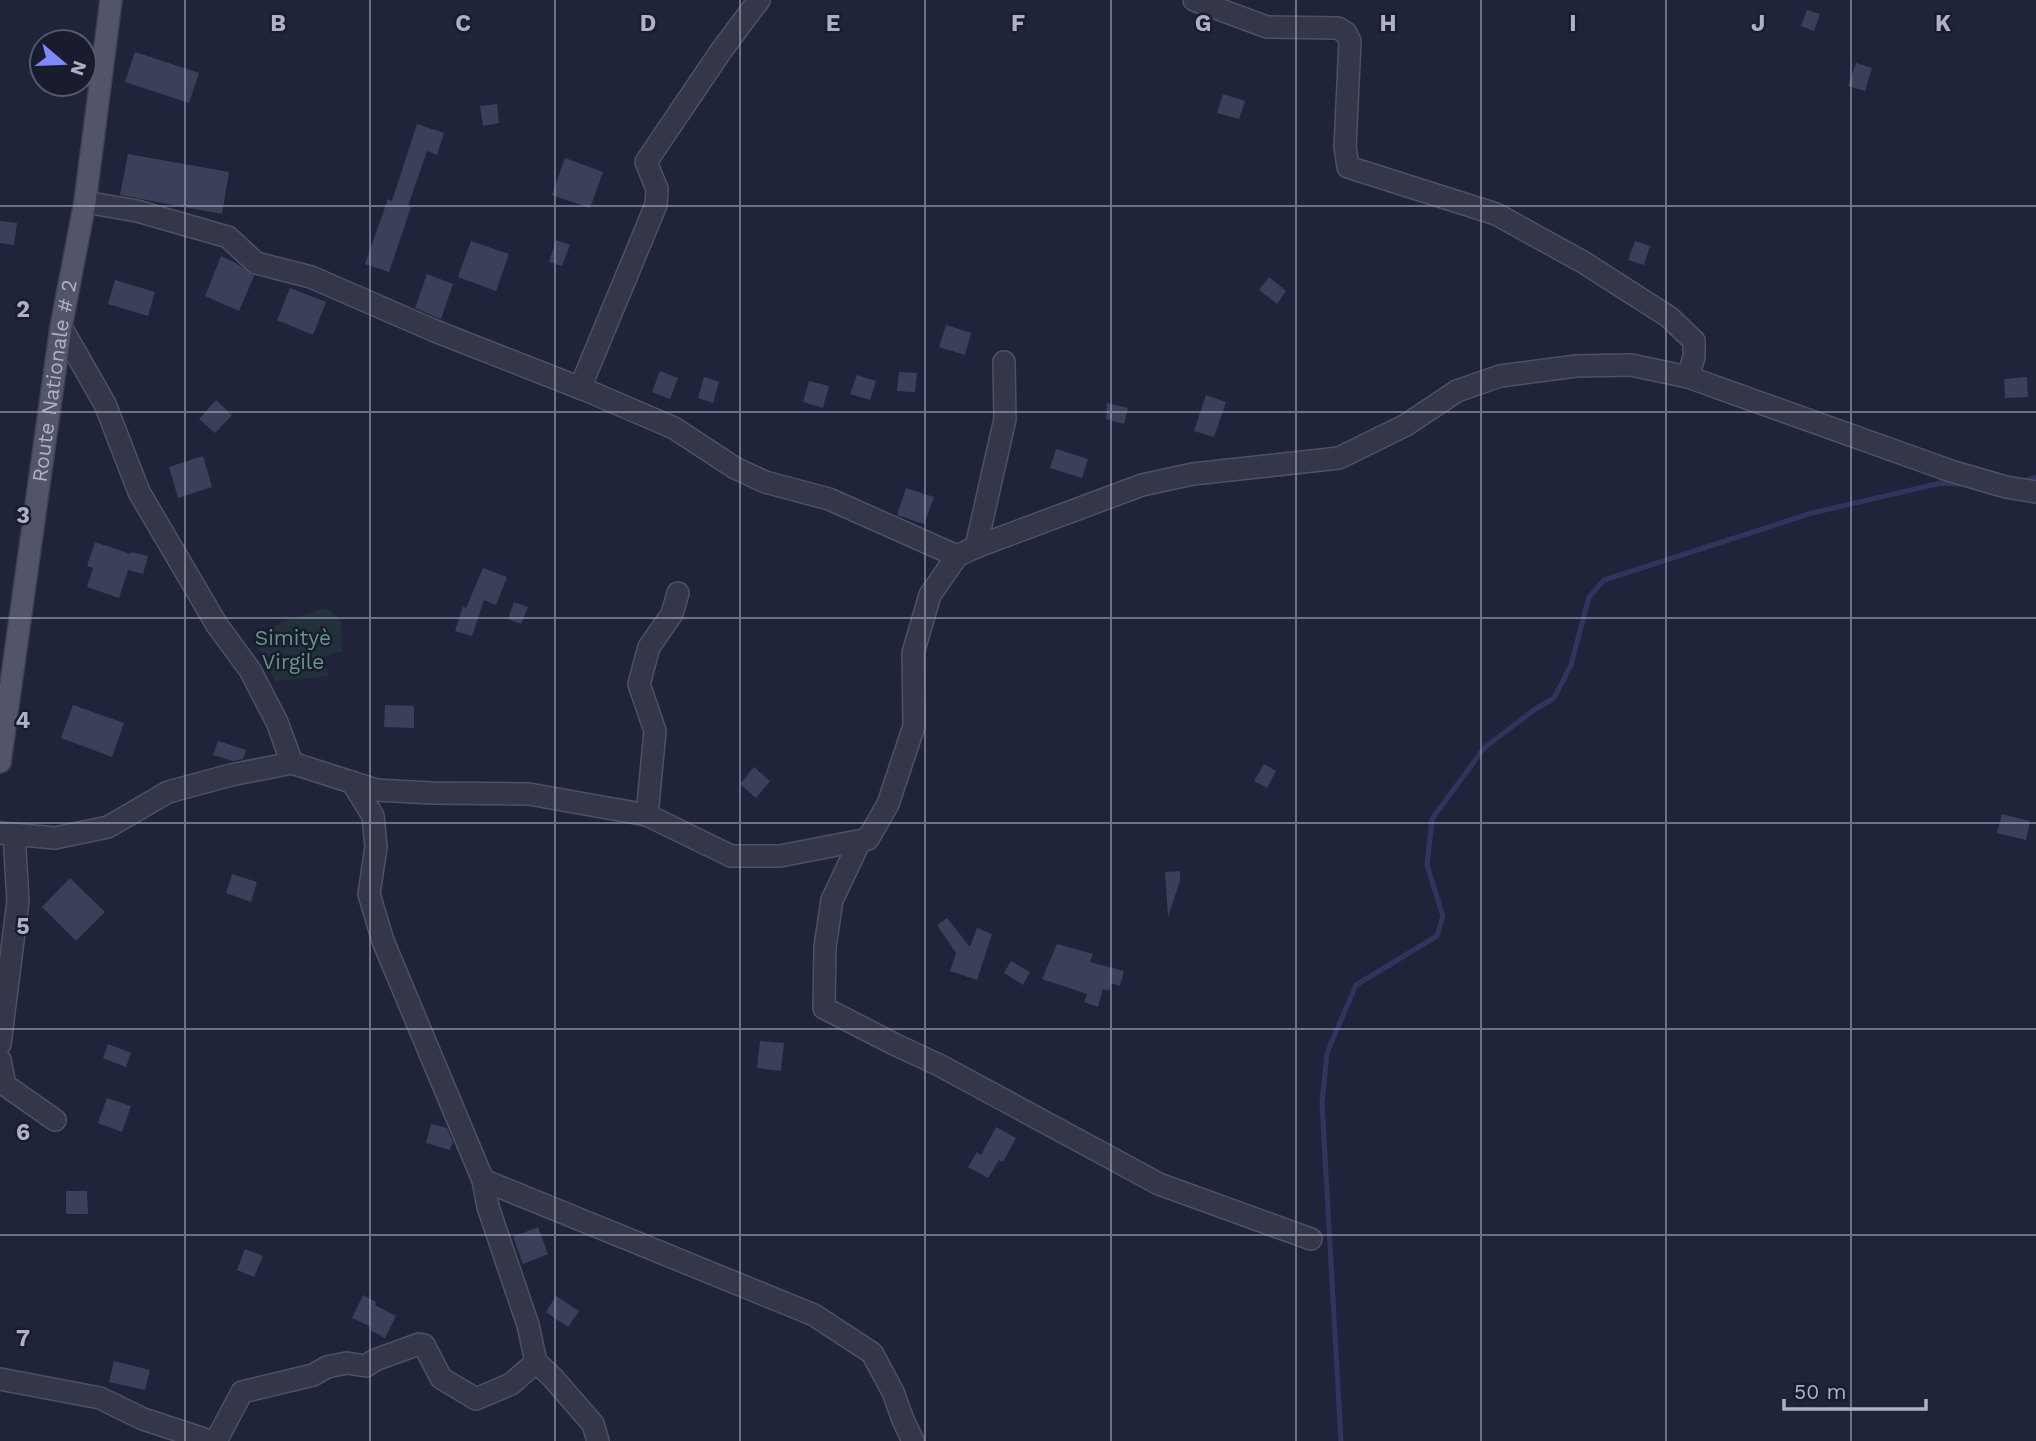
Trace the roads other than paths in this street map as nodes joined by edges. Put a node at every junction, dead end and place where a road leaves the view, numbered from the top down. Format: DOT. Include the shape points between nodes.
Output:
graph roads {
  1 [pos="111,0"];
  2 [pos="759,0"];
  3 [pos="1194,0"];
  4 [pos="85,202"];
  5 [pos="61,327"];
  6 [pos="1004,362"];
  7 [pos="1688,377"];
  8 [pos="580,388"];
  9 [pos="2036,492"];
  10 [pos="967,552"];
  11 [pos="678,593"];
  12 [pos="0,762"];
  13 [pos="292,763"];
  14 [pos="352,782"];
  15 [pos="648,815"];
  16 [pos="7,833"];
  17 [pos="860,841"];
  18 [pos="0,1044"];
  19 [pos="0,1060"];
  20 [pos="55,1120"];
  21 [pos="483,1180"];
  22 [pos="1311,1239"];
  23 [pos="536,1362"];
  24 [pos="0,1379"];
  25 [pos="210,1441"];
  26 [pos="216,1441"];
  27 [pos="598,1441"];
  28 [pos="913,1441"];
  1 -- 4 [label="main road, Route Nationale # 2"];
  2 -- 8 [label="street" via="646,162 657,189 656,205"];
  3 -- 7 [label="street" via="1267,27 1338,28 1346,33 1350,41 1348,167 1496,214 1583,262 1669,317 1694,341"];
  4 -- 5 [label="main road, Route Nationale # 2"];
  4 -- 8 [label="street" via="137,211 228,237 256,263 311,277"];
  5 -- 12 [label="main road, Route Nationale # 2"];
  5 -- 13 [label="street" via="105,404 139,492 217,625 250,670"];
  6 -- 10 [label="street" via="1005,419"];
  7 -- 9 [label="street" via="1951,471"];
  7 -- 10 [label="street" via="1631,365 1576,366 1500,376 1457,391 1406,425 1339,458 1193,474 1142,485"];
  8 -- 10 [label="street" via="674,428 765,482 829,499"];
  10 -- 17 [label="street" via="930,595 914,653 914,726 888,804 868,839"];
  11 -- 15 [label="street" via="672,614 649,647 639,684 655,731"];
  13 -- 14 [label="street"];
  13 -- 16 [label="street" via="168,792 108,828 55,838"];
  14 -- 15 [label="street" via="376,790 529,794"];
  14 -- 21 [label="street" via="373,816 376,847 369,894 383,941"];
  15 -- 17 [label="street" via="731,856 780,856"];
  16 -- 18 [label="street" via="18,901"];
  17 -- 22 [label="street" via="832,900 825,947 824,1008 1159,1184"];
  19 -- 20 [label="street" via="5,1085"];
  21 -- 23 [label="street"];
  21 -- 28 [label="street" via="814,1315 872,1353"];
  23 -- 26 [label="street" via="511,1384 476,1399 441,1378 424,1345 419,1344 366,1366 346,1363 242,1392"];
  23 -- 27 [label="street" via="593,1424"];
  24 -- 25 [label="street" via="100,1398 143,1419"];
}
